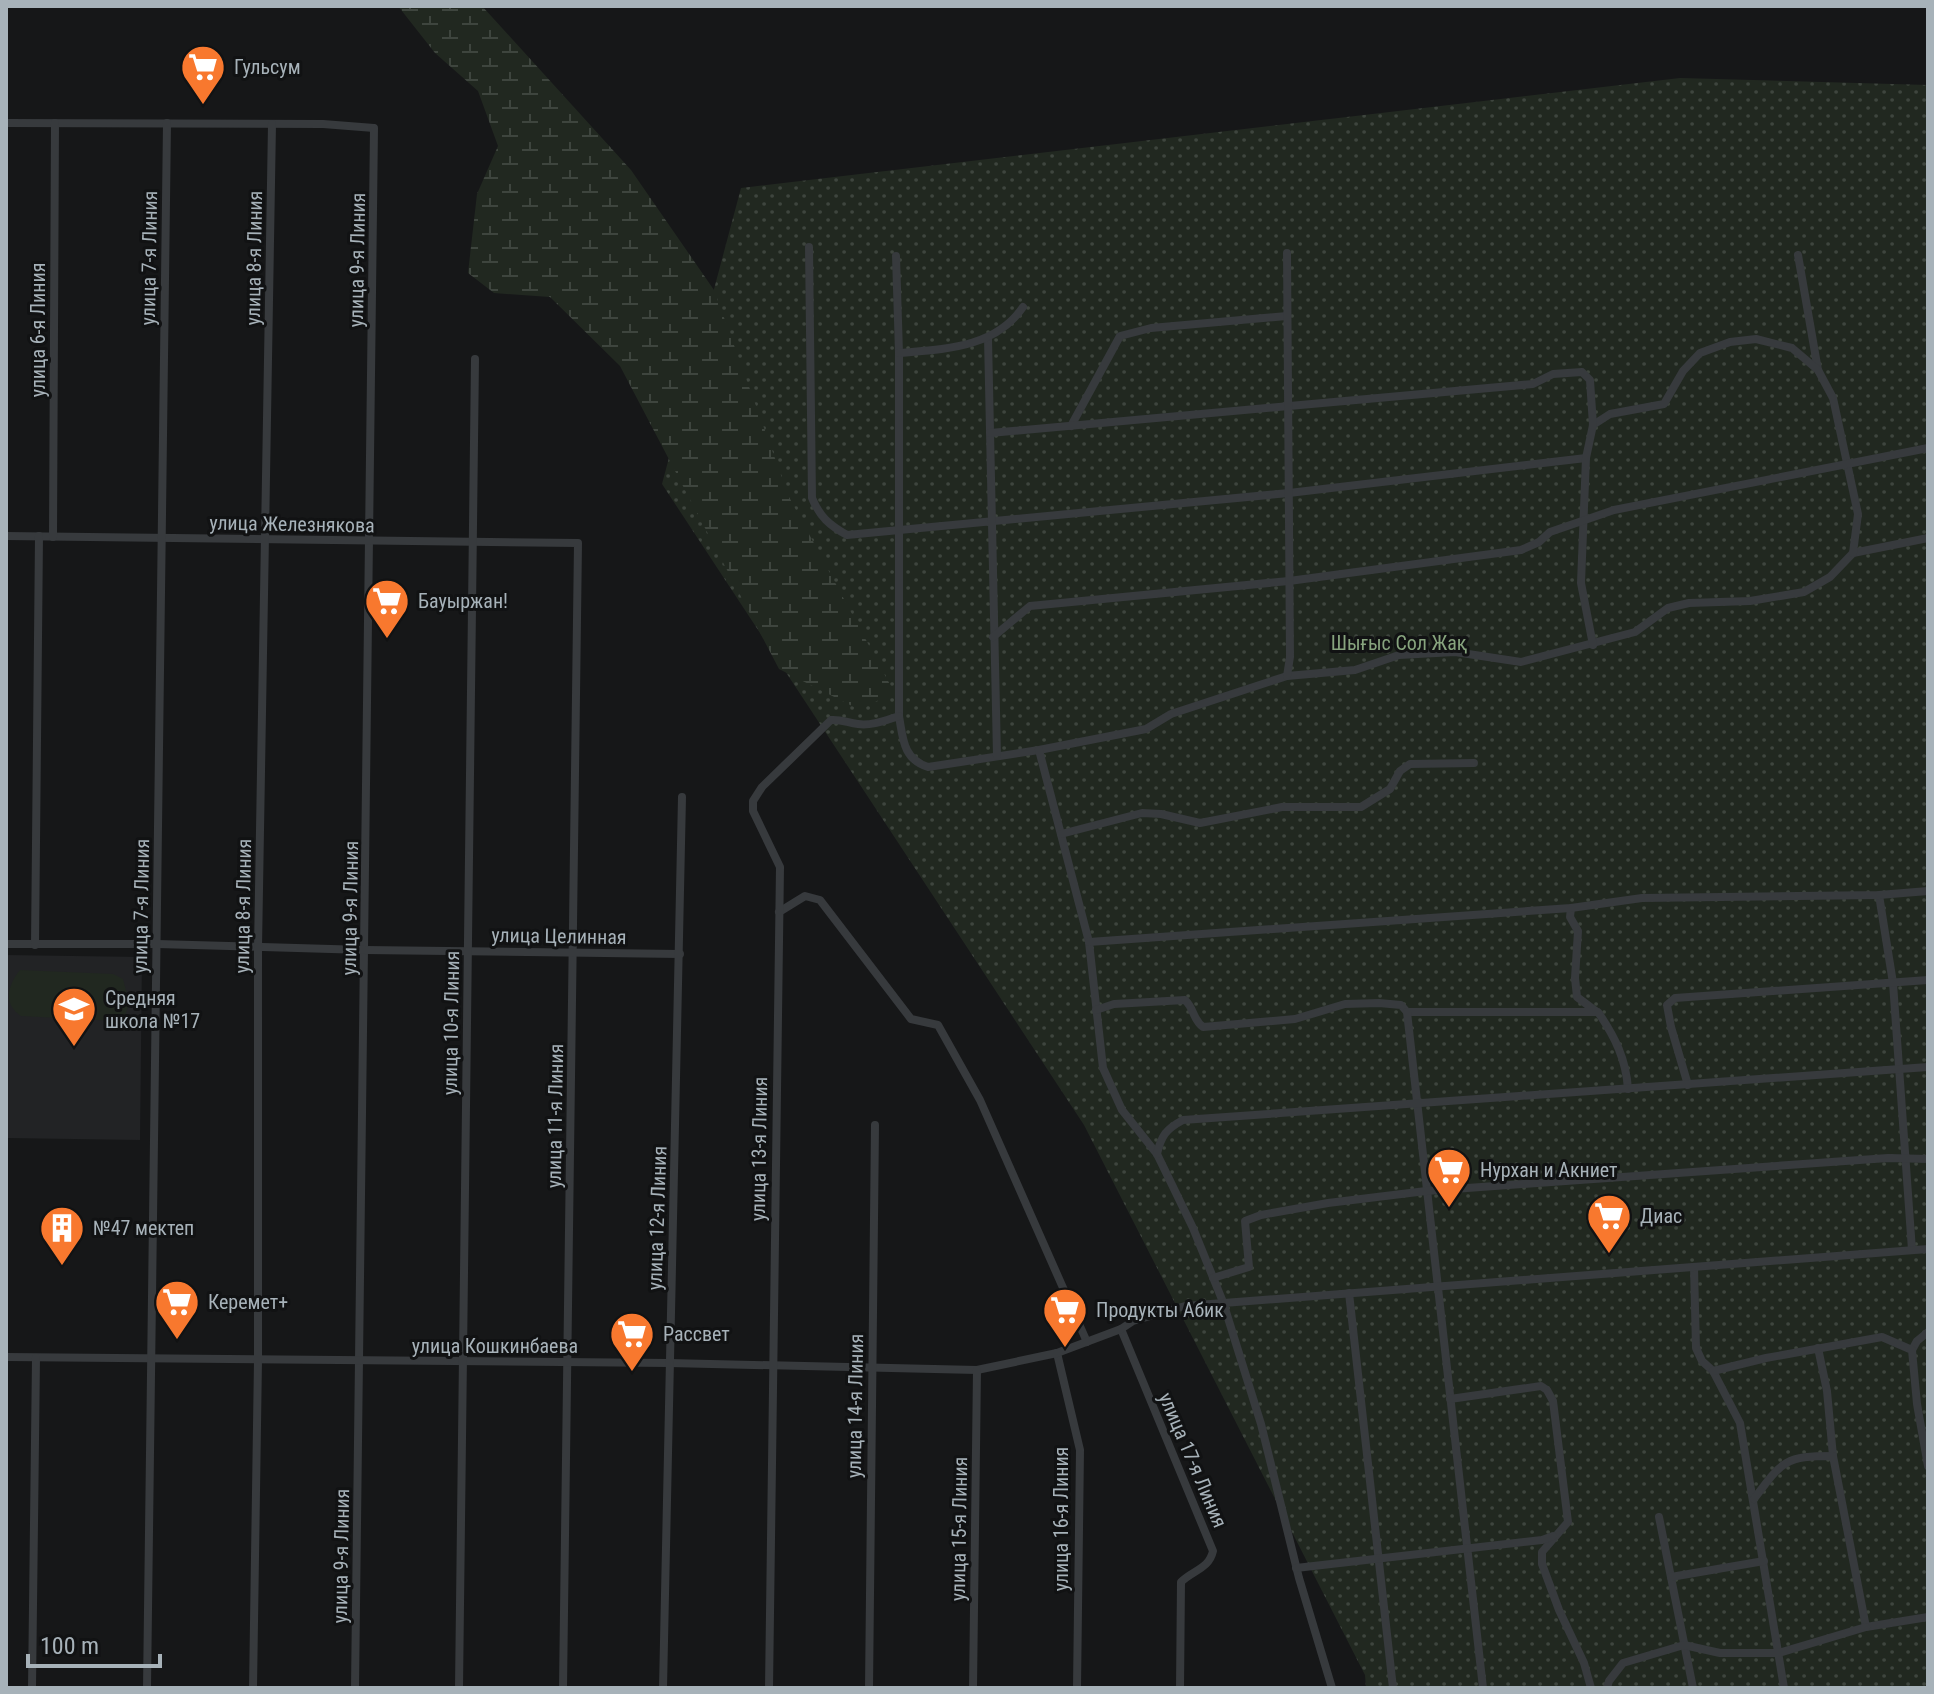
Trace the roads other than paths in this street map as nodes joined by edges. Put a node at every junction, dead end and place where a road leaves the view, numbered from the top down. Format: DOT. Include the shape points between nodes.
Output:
graph roads {
  1 [pos="6,123"];
  2 [pos="55,123"];
  3 [pos="167,123"];
  4 [pos="272,124"];
  5 [pos="809,247"];
  6 [pos="1287,253"];
  7 [pos="1798,255"];
  8 [pos="896,256"];
  9 [pos="1023,307"];
  10 [pos="1287,316"];
  11 [pos="988,338"];
  12 [pos="899,353"];
  13 [pos="475,359"];
  14 [pos="1818,370"];
  15 [pos="1288,405"];
  16 [pos="1593,425"];
  17 [pos="1071,426"];
  18 [pos="990,433"];
  19 [pos="1928,448"];
  20 [pos="1586,458"];
  21 [pos="1846,463"];
  22 [pos="1289,493"];
  23 [pos="1583,521"];
  24 [pos="991,522"];
  25 [pos="900,530"];
  26 [pos="6,536"];
  27 [pos="39,536"];
  28 [pos="53,537"];
  29 [pos="162,538"];
  30 [pos="1928,538"];
  31 [pos="265,539"];
  32 [pos="370,541"];
  33 [pos="473,541"];
  34 [pos="578,543"];
  35 [pos="1853,553"];
  36 [pos="1289,581"];
  37 [pos="993,637"];
  38 [pos="1593,645"];
  39 [pos="1287,676"];
  40 [pos="899,716"];
  41 [pos="1039,750"];
  42 [pos="997,756"];
  43 [pos="1474,763"];
  44 [pos="682,797"];
  45 [pos="1061,834"];
  46 [pos="1928,891"];
  47 [pos="1879,895"];
  48 [pos="1571,908"];
  49 [pos="779,912"];
  50 [pos="1089,942"];
  51 [pos="6,944"];
  52 [pos="157,944"];
  53 [pos="35,945"];
  54 [pos="258,948"];
  55 [pos="365,950"];
  56 [pos="468,950"];
  57 [pos="573,951"];
  58 [pos="680,954"];
  59 [pos="1928,980"];
  60 [pos="1893,983"];
  61 [pos="1096,1010"];
  62 [pos="1407,1012"];
  63 [pos="1598,1012"];
  64 [pos="1928,1067"];
  65 [pos="1901,1068"];
  66 [pos="1688,1085"];
  67 [pos="1628,1089"];
  68 [pos="1417,1104"];
  69 [pos="875,1125"];
  70 [pos="1157,1154"];
  71 [pos="1906,1159"];
  72 [pos="1928,1159"];
  73 [pos="1426,1191"];
  74 [pos="1928,1249"];
  75 [pos="1912,1250"];
  76 [pos="1694,1267"];
  77 [pos="1213,1278"];
  78 [pos="1437,1286"];
  79 [pos="1349,1293"];
  80 [pos="1223,1302"];
  81 [pos="1121,1329"];
  82 [pos="1928,1332"];
  83 [pos="1087,1342"];
  84 [pos="1818,1348"];
  85 [pos="1912,1350"];
  86 [pos="1057,1353"];
  87 [pos="6,1357"];
  88 [pos="36,1358"];
  89 [pos="152,1359"];
  90 [pos="258,1360"];
  91 [pos="360,1361"];
  92 [pos="463,1362"];
  93 [pos="567,1363"];
  94 [pos="669,1363"];
  95 [pos="772,1367"];
  96 [pos="872,1368"];
  97 [pos="977,1370"];
  98 [pos="1713,1371"];
  99 [pos="1450,1399"];
  100 [pos="1833,1456"];
  101 [pos="1928,1466"];
  102 [pos="1754,1499"];
  103 [pos="1659,1517"];
  104 [pos="1555,1535"];
  105 [pos="1467,1548"];
  106 [pos="1378,1559"];
  107 [pos="1764,1561"];
  108 [pos="1296,1568"];
  109 [pos="1671,1577"];
  110 [pos="1928,1617"];
  111 [pos="1866,1627"];
  112 [pos="1684,1645"];
  113 [pos="1779,1653"];
  114 [pos="32,1688"];
  115 [pos="147,1688"];
  116 [pos="253,1688"];
  117 [pos="355,1688"];
  118 [pos="459,1688"];
  119 [pos="563,1688"];
  120 [pos="663,1688"];
  121 [pos="769,1688"];
  122 [pos="869,1688"];
  123 [pos="973,1688"];
  124 [pos="1077,1688"];
  125 [pos="1180,1688"];
  126 [pos="1332,1688"];
  127 [pos="1393,1688"];
  128 [pos="1483,1688"];
  129 [pos="1591,1688"];
  130 [pos="1607,1688"];
  131 [pos="1693,1688"];
  132 [pos="1784,1688"];
  1 -- 2 [label="street"];
  2 -- 3 [label="street"];
  2 -- 28 [label="street, улица 6-я Линия"];
  3 -- 4 [label="street"];
  3 -- 29 [label="street, улица 7-я Линия"];
  4 -- 31 [label="street, улица 8-я Линия"];
  4 -- 32 [label="street, улица 9-я Линия" via="374,128"];
  5 -- 25 [label="street" via="812,498 829,525 847,535"];
  6 -- 10 [label="street"];
  7 -- 14 [label="street"];
  8 -- 12 [label="street"];
  9 -- 11 [label="street"];
  10 -- 15 [label="street"];
  10 -- 17 [label="street" via="1151,328 1120,336"];
  11 -- 12 [label="street"];
  11 -- 18 [label="street"];
  12 -- 25 [label="street"];
  13 -- 33 [label="street, улица 10-я Линия"];
  14 -- 16 [label="street" via="1792,348 1756,339 1730,342 1700,353 1664,404 1610,414"];
  14 -- 21 [label="street" via="1833,398"];
  15 -- 16 [label="street" via="1533,384 1553,374 1582,372 1590,380"];
  15 -- 17 [label="street"];
  15 -- 22 [label="street"];
  16 -- 20 [label="street"];
  17 -- 18 [label="street"];
  18 -- 24 [label="street"];
  19 -- 21 [label="street"];
  20 -- 22 [label="street"];
  20 -- 23 [label="street"];
  21 -- 23 [label="street" via="1614,510"];
  21 -- 35 [label="street" via="1858,514"];
  22 -- 24 [label="street"];
  22 -- 36 [label="street"];
  23 -- 36 [label="street" via="1550,532 1521,550"];
  23 -- 38 [label="street" via="1581,583"];
  24 -- 25 [label="street"];
  24 -- 37 [label="street"];
  25 -- 40 [label="street"];
  26 -- 27 [label="street, улица Железнякова"];
  27 -- 28 [label="street, улица Железнякова"];
  27 -- 53 [label="street"];
  28 -- 29 [label="street, улица Железнякова"];
  29 -- 31 [label="street, улица Железнякова"];
  29 -- 52 [label="street, улица 7-я Линия"];
  30 -- 35 [label="street"];
  31 -- 32 [label="street, улица Железнякова"];
  31 -- 54 [label="street, улица 8-я Линия"];
  32 -- 33 [label="street, улица Железнякова"];
  32 -- 55 [label="street, улица 9-я Линия"];
  33 -- 34 [label="street, улица Железнякова"];
  33 -- 56 [label="street, улица 10-я Линия"];
  34 -- 57 [label="street, улица 11-я Линия"];
  35 -- 38 [label="street" via="1830,577 1804,592 1668,608 1635,632"];
  36 -- 37 [label="street" via="1030,606"];
  36 -- 39 [label="street"];
  37 -- 42 [label="street"];
  38 -- 39 [label="street" via="1521,662 1455,652 1399,655 1355,670"];
  39 -- 41 [label="street" via="1171,714 1146,729"];
  40 -- 42 [label="street" via="905,748 917,763 928,767"];
  40 -- 49 [label="street, улица 13-я Линия" via="876,723 831,720 753,801 779,861"];
  41 -- 42 [label="street"];
  41 -- 45 [label="street"];
  43 -- 45 [label="street" via="1410,764 1390,789 1361,807 1282,807 1200,823 1142,813"];
  44 -- 58 [label="street, улица 12-я Линия"];
  45 -- 50 [label="street"];
  46 -- 47 [label="street"];
  47 -- 48 [label="street" via="1642,898"];
  47 -- 60 [label="street"];
  48 -- 50 [label="street"];
  48 -- 63 [label="street" via="1578,931 1577,997"];
  49 -- 83 [label="street" via="805,896 820,900 911,1019 938,1025 980,1100"];
  49 -- 95 [label="street, улица 13-я Линия"];
  50 -- 61 [label="street"];
  51 -- 53 [label="street, улица Целинная"];
  52 -- 53 [label="street, улица Целинная"];
  52 -- 54 [label="street, улица Целинная"];
  52 -- 89 [label="street, улица 7-я Линия"];
  54 -- 55 [label="street, улица Целинная"];
  54 -- 90 [label="street, улица 8-я Линия"];
  55 -- 56 [label="street, улица Целинная"];
  55 -- 91 [label="street, улица 9-я Линия"];
  56 -- 57 [label="street, улица Целинная"];
  56 -- 92 [label="street, улица 10-я Линия"];
  57 -- 58 [label="street, улица Целинная"];
  57 -- 93 [label="street, улица 11-я Линия"];
  58 -- 94 [label="street, улица 12-я Линия"];
  59 -- 60 [label="street"];
  60 -- 65 [label="street"];
  60 -- 66 [label="street" via="1675,998 1667,1005"];
  61 -- 62 [label="street" via="1185,1000 1203,1027 1295,1019 1345,1004 1401,1005"];
  61 -- 70 [label="street" via="1103,1068 1122,1110"];
  62 -- 63 [label="street"];
  62 -- 68 [label="street"];
  63 -- 67 [label="street" via="1622,1055"];
  64 -- 65 [label="street"];
  65 -- 66 [label="street"];
  65 -- 71 [label="street"];
  66 -- 67 [label="street"];
  67 -- 68 [label="street"];
  68 -- 70 [label="street" via="1183,1120 1168,1128"];
  68 -- 73 [label="street"];
  69 -- 96 [label="street, улица 14-я Линия"];
  70 -- 77 [label="street"];
  71 -- 72 [label="street"];
  71 -- 73 [label="street"];
  71 -- 75 [label="street"];
  73 -- 77 [label="street" via="1328,1203 1245,1221 1249,1267"];
  73 -- 78 [label="street"];
  74 -- 75 [label="street, улица Кошкинбаева"];
  75 -- 76 [label="street, улица Кошкинбаева"];
  76 -- 78 [label="street, улица Кошкинбаева"];
  76 -- 98 [label="street" via="1696,1348"];
  77 -- 80 [label="street"];
  78 -- 79 [label="street, улица Кошкинбаева"];
  78 -- 99 [label="street"];
  79 -- 80 [label="street, улица Кошкинбаева"];
  79 -- 106 [label="street"];
  80 -- 81 [label="street, улица Кошкинбаева" via="1185,1306"];
  80 -- 108 [label="street" via="1261,1424"];
  81 -- 83 [label="street, улица Кошкинбаева"];
  81 -- 125 [label="street, улица 17-я Линия" via="1213,1551 1208,1564 1181,1582"];
  82 -- 85 [label="street"];
  83 -- 86 [label="street, улица Кошкинбаева"];
  84 -- 85 [label="street" via="1882,1337"];
  84 -- 98 [label="street"];
  84 -- 100 [label="street"];
  85 -- 101 [label="street"];
  86 -- 97 [label="street, улица Кошкинбаева"];
  86 -- 124 [label="street, улица 16-я Линия" via="1080,1450"];
  87 -- 88 [label="street, улица Кошкинбаева"];
  88 -- 89 [label="street, улица Кошкинбаева"];
  88 -- 114 [label="street"];
  89 -- 90 [label="street, улица Кошкинбаева"];
  89 -- 115 [label="street, улица 7-я Линия"];
  90 -- 91 [label="street, улица Кошкинбаева"];
  90 -- 116 [label="street, улица 8-я Линия"];
  91 -- 92 [label="street, улица Кошкинбаева"];
  91 -- 117 [label="street, улица 9-я Линия"];
  92 -- 93 [label="street, улица Кошкинбаева"];
  92 -- 118 [label="street, улица 10-я Линия"];
  93 -- 94 [label="street, улица Кошкинбаева"];
  93 -- 119 [label="street, улица 11-я Линия"];
  94 -- 95 [label="street, улица Кошкинбаева"];
  94 -- 120 [label="street, улица 12-я Линия"];
  95 -- 96 [label="street, улица Кошкинбаева"];
  95 -- 121 [label="street, улица 13-я Линия"];
  96 -- 97 [label="street, улица Кошкинбаева"];
  96 -- 122 [label="street, улица 14-я Линия"];
  97 -- 123 [label="street, улица 15-я Линия"];
  98 -- 102 [label="street" via="1740,1423"];
  99 -- 104 [label="street" via="1541,1386 1547,1390 1568,1503 1568,1522"];
  99 -- 105 [label="street"];
  100 -- 102 [label="street" via="1786,1461"];
  100 -- 111 [label="street"];
  102 -- 107 [label="street"];
  103 -- 109 [label="street"];
  104 -- 105 [label="street"];
  104 -- 129 [label="street" via="1542,1552 1542,1564"];
  105 -- 106 [label="street"];
  105 -- 128 [label="street"];
  106 -- 108 [label="street"];
  106 -- 127 [label="street"];
  107 -- 109 [label="street"];
  107 -- 113 [label="street"];
  108 -- 126 [label="street"];
  109 -- 112 [label="street"];
  110 -- 111 [label="street"];
  111 -- 113 [label="street"];
  112 -- 113 [label="street" via="1720,1653"];
  112 -- 130 [label="street" via="1623,1663"];
  112 -- 131 [label="street"];
  113 -- 132 [label="street"];
}
